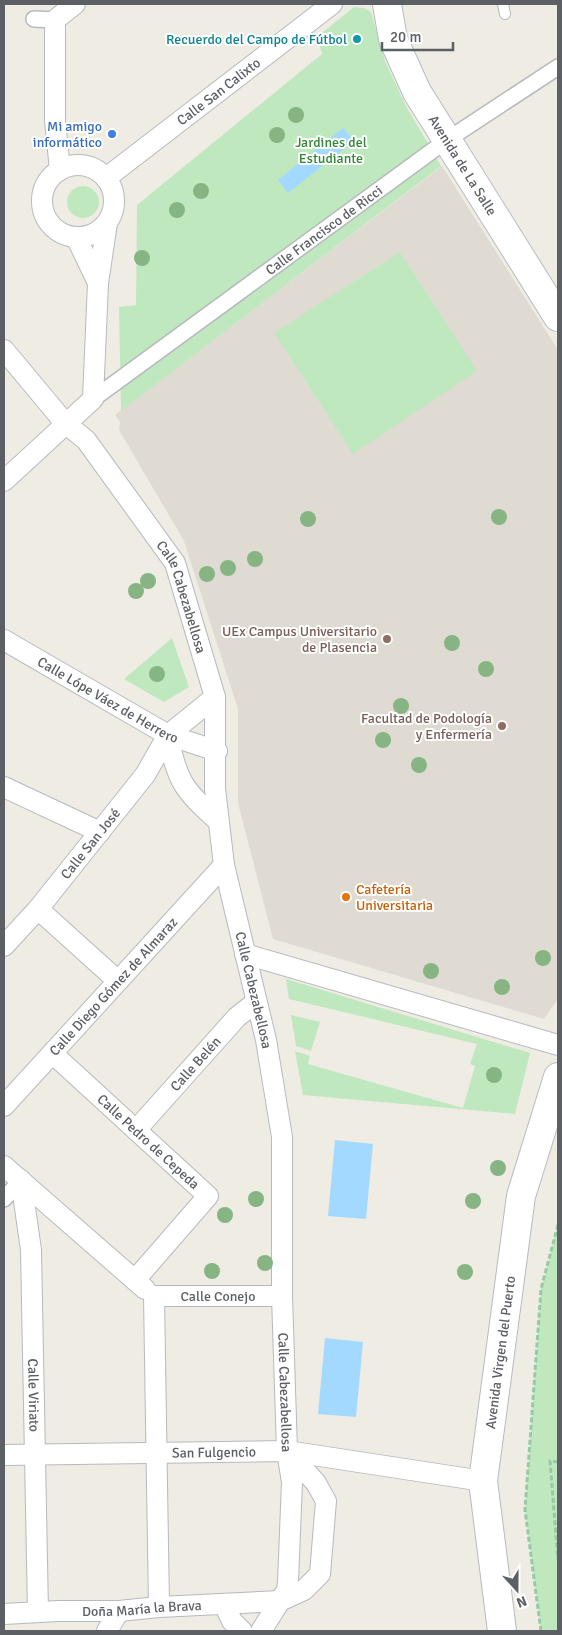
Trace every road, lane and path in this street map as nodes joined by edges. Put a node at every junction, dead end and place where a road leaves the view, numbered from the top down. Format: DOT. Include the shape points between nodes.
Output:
graph roads {
  1 [pos="75,4"];
  2 [pos="332,4"];
  3 [pos="387,4"];
  4 [pos="34,19"];
  5 [pos="55,20"];
  6 [pos="558,67"];
  7 [pos="447,140"];
  8 [pos="60,170"];
  9 [pos="106,178"];
  10 [pos="107,223"];
  11 [pos="76,237"];
  12 [pos="98,283"];
  13 [pos="558,317"];
  14 [pos="4,350"];
  15 [pos="93,398"];
  16 [pos="65,423"];
  17 [pos="4,481"];
  18 [pos="4,640"];
  19 [pos="215,697"];
  20 [pos="168,738"];
  21 [pos="217,751"];
  22 [pos="4,787"];
  23 [pos="215,789"];
  24 [pos="217,820"];
  25 [pos="100,832"];
  26 [pos="224,865"];
  27 [pos="38,909"];
  28 [pos="4,946"];
  29 [pos="245,954"];
  30 [pos="118,981"];
  31 [pos="256,1002"];
  32 [pos="558,1045"];
  33 [pos="52,1054"];
  34 [pos="558,1077"];
  35 [pos="4,1106"];
  36 [pos="136,1130"];
  37 [pos="4,1166"];
  38 [pos="22,1180"];
  39 [pos="4,1199"];
  40 [pos="558,1225"];
  41 [pos="135,1280"];
  42 [pos="154,1296"];
  43 [pos="282,1296"];
  44 [pos="287,1451"];
  45 [pos="157,1453"];
  46 [pos="4,1455"];
  47 [pos="34,1455"];
  48 [pos="558,1462"];
  49 [pos="482,1481"];
  50 [pos="558,1560"];
  51 [pos="280,1601"];
  52 [pos="224,1604"];
  53 [pos="159,1607"];
  54 [pos="119,1611"];
  55 [pos="38,1612"];
  56 [pos="4,1614"];
  57 [pos="107,1631"];
  58 [pos="242,1631"];
  59 [pos="261,1631"];
  60 [pos="502,1631"];
  61 [pos="541,1631"];
  1 -- 5 [label="street"];
  2 -- 9 [label="street, Calle San Calixto"];
  3 -- 7 [label="main road, Avenida de La Salle" via="393,39 417,92"];
  4 -- 5 [label="street"];
  5 -- 8 [label="street" via="55,121"];
  6 -- 7 [label="street, Calle Francisco de Ricci"];
  7 -- 13 [label="main road, Avenida de La Salle"];
  7 -- 15 [label="street, Calle Francisco de Ricci"];
  8 -- 9 [label="street" via="80,165"];
  8 -- 11 [label="street" via="45,187 43,210 54,229"];
  9 -- 10 [label="street" via="114,201"];
  10 -- 11 [label="street" via="87,236"];
  10 -- 12 [label="street"];
  11 -- 12 [label="street"];
  12 -- 15 [label="street"];
  14 -- 16 [label="street, Calle Cabezabellosa"];
  15 -- 16 [label="street"];
  16 -- 17 [label="street"];
  16 -- 19 [label="street, Calle Cabezabellosa" via="86,440 175,564"];
  18 -- 20 [label="street, Calle Lópe Váez de Herrero"];
  19 -- 20 [label="street, Calle San José"];
  19 -- 21 [label="street, Calle Cabezabellosa"];
  20 -- 21 [label="street, Calle Lópe Váez de Herrero"];
  20 -- 23 [label="street" via="180,766 191,778"];
  20 -- 24 [label="street" via="175,770 185,789"];
  20 -- 25 [label="street, Calle San José" via="145,775"];
  21 -- 23 [label="street, Calle Cabezabellosa"];
  22 -- 25 [label="street"];
  23 -- 24 [label="street, Calle Cabezabellosa"];
  24 -- 26 [label="street, Calle Cabezabellosa"];
  25 -- 27 [label="street, Calle San José"];
  26 -- 29 [label="street, Calle Cabezabellosa"];
  26 -- 30 [label="street, Calle Diego Gómez de Almaraz"];
  27 -- 28 [label="street, Calle San José"];
  27 -- 30 [label="street"];
  29 -- 31 [label="street, Calle Cabezabellosa"];
  29 -- 32 [label="street"];
  30 -- 33 [label="street, Calle Diego Gómez de Almaraz"];
  31 -- 36 [label="street, Calle Belén" via="237,1017"];
  31 -- 43 [label="street, Calle Cabezabellosa" via="266,1040 282,1137"];
  33 -- 35 [label="street, Calle Diego Gómez de Almaraz"];
  33 -- 36 [label="street, Calle Pedro de Cepeda"];
  34 -- 49 [label="main road, Avenida Virgen del Puerto" via="521,1196"];
  36 -- 41 [label="street, Calle Pedro de Cepeda" via="208,1196"];
  37 -- 38 [label="street"];
  38 -- 39 [label="street"];
  38 -- 41 [label="street"];
  38 -- 47 [label="street, Calle Viriato" via="31,1250"];
  40 -- 61 [label="path" via="541,1289 525,1510"];
  41 -- 42 [label="street"];
  42 -- 43 [label="street, Calle Conejo"];
  42 -- 45 [label="street"];
  43 -- 44 [label="street, Calle Cabezabellosa"];
  44 -- 45 [label="street, San Fulgencio"];
  44 -- 49 [label="street, San Fulgencio"];
  44 -- 51 [label="street, Calle Cabezabellosa" via="292,1482 288,1582"];
  44 -- 51 [label="street" via="316,1483 326,1501 320,1574 304,1590"];
  45 -- 47 [label="street, San Fulgencio"];
  45 -- 53 [label="street"];
  46 -- 47 [label="street, San Fulgencio"];
  47 -- 55 [label="street, Calle Viriato"];
  48 -- 50 [label="path" via="550,1461"];
  49 -- 60 [label="main road, Avenida Virgen del Puerto"];
  51 -- 52 [label="street, Doña María la Brava"];
  51 -- 59 [label="street, Calle Cabezabellosa"];
  52 -- 53 [label="street, Doña María la Brava"];
  52 -- 58 [label="street" via="232,1621"];
  53 -- 54 [label="street, Doña María la Brava"];
  54 -- 55 [label="street, Doña María la Brava"];
  54 -- 57 [label="street"];
  55 -- 56 [label="street, Doña María la Brava"];
}
